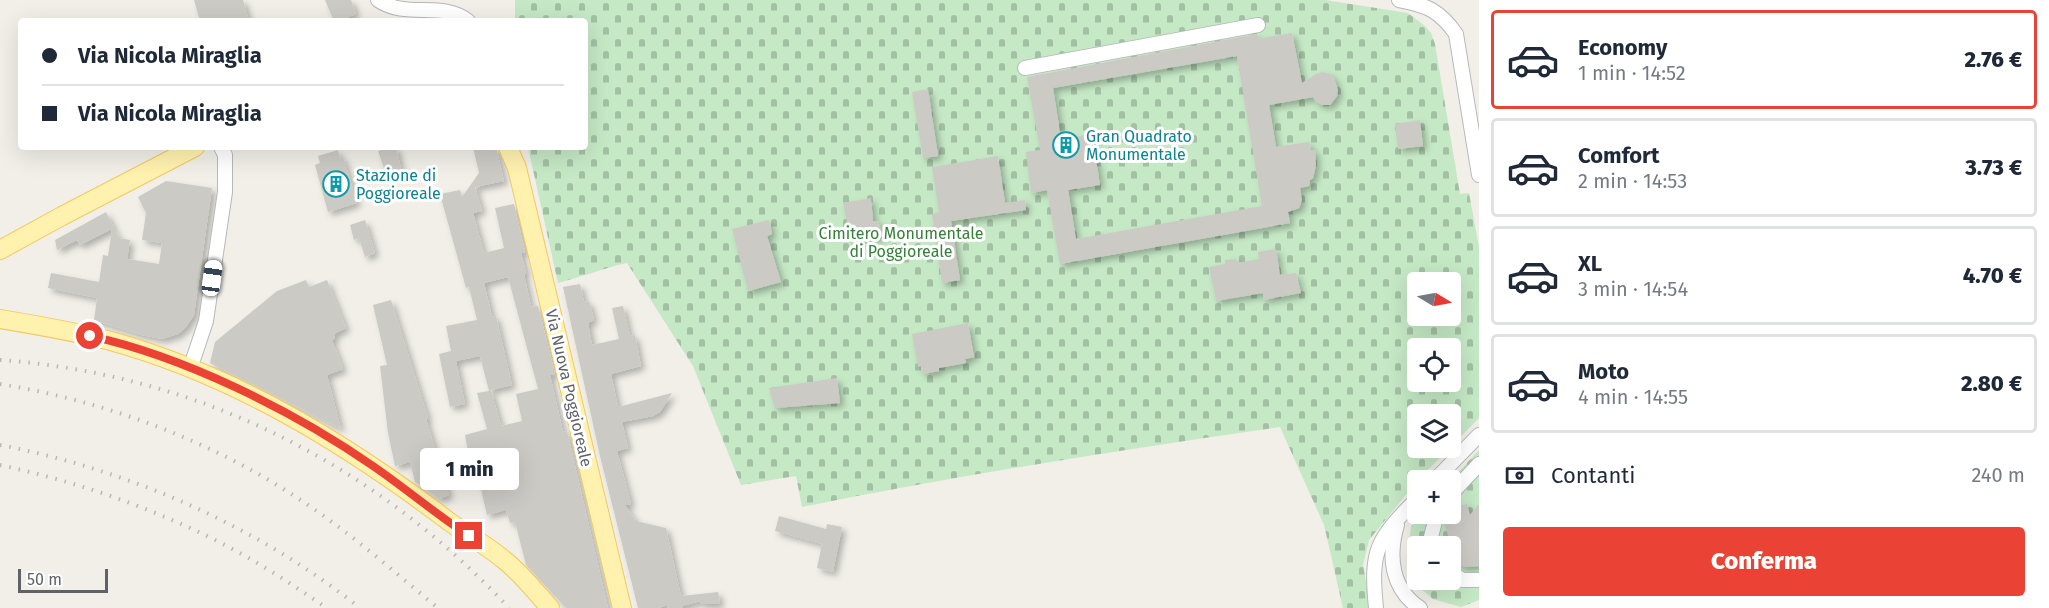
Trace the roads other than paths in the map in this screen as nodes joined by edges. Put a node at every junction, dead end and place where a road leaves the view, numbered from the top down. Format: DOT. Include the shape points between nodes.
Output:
graph roads {
  1 [pos="378,0"];
  2 [pos="1399,0"];
  3 [pos="464,18"];
  4 [pos="1258,25"];
  5 [pos="1025,68"];
  6 [pos="189,150"];
  7 [pos="222,150"];
  8 [pos="509,150"];
  9 [pos="1479,175"];
  10 [pos="0,250"];
  11 [pos="0,319"];
  12 [pos="190,369"];
  13 [pos="1479,435"];
  14 [pos="1479,464"];
  15 [pos="1445,470"];
  16 [pos="1461,483"];
  17 [pos="1407,508"];
  18 [pos="1399,516"];
  19 [pos="1394,576"];
  20 [pos="1373,579"];
  21 [pos="1461,579"];
  22 [pos="1479,580"];
  23 [pos="550,608"];
  24 [pos="622,608"];
  25 [pos="1376,608"];
  26 [pos="1420,608"];
  1 -- 3 [label="street" via="402,10 453,11"];
  2 -- 9 [label="street" via="1436,11 1456,34"];
  4 -- 5 [label="street"];
  6 -- 10 [label="main road"];
  7 -- 12 [label="street" via="225,192 206,321"];
  8 -- 24 [label="main road, Via Nuova Poggioreale" via="517,168"];
  11 -- 12 [label="main road" via="106,340"];
  12 -- 23 [label="main road" via="304,423 372,465 503,559"];
  13 -- 15 [label="street"];
  14 -- 16 [label="street"];
  17 -- 18 [label="street"];
  18 -- 19 [label="street" via="1393,540"];
  18 -- 20 [label="street" via="1375,555"];
  19 -- 20 [label="street" via="1387,572"];
  19 -- 26 [label="street" via="1409,601"];
  20 -- 25 [label="street"];
  21 -- 22 [label="street"];
}
